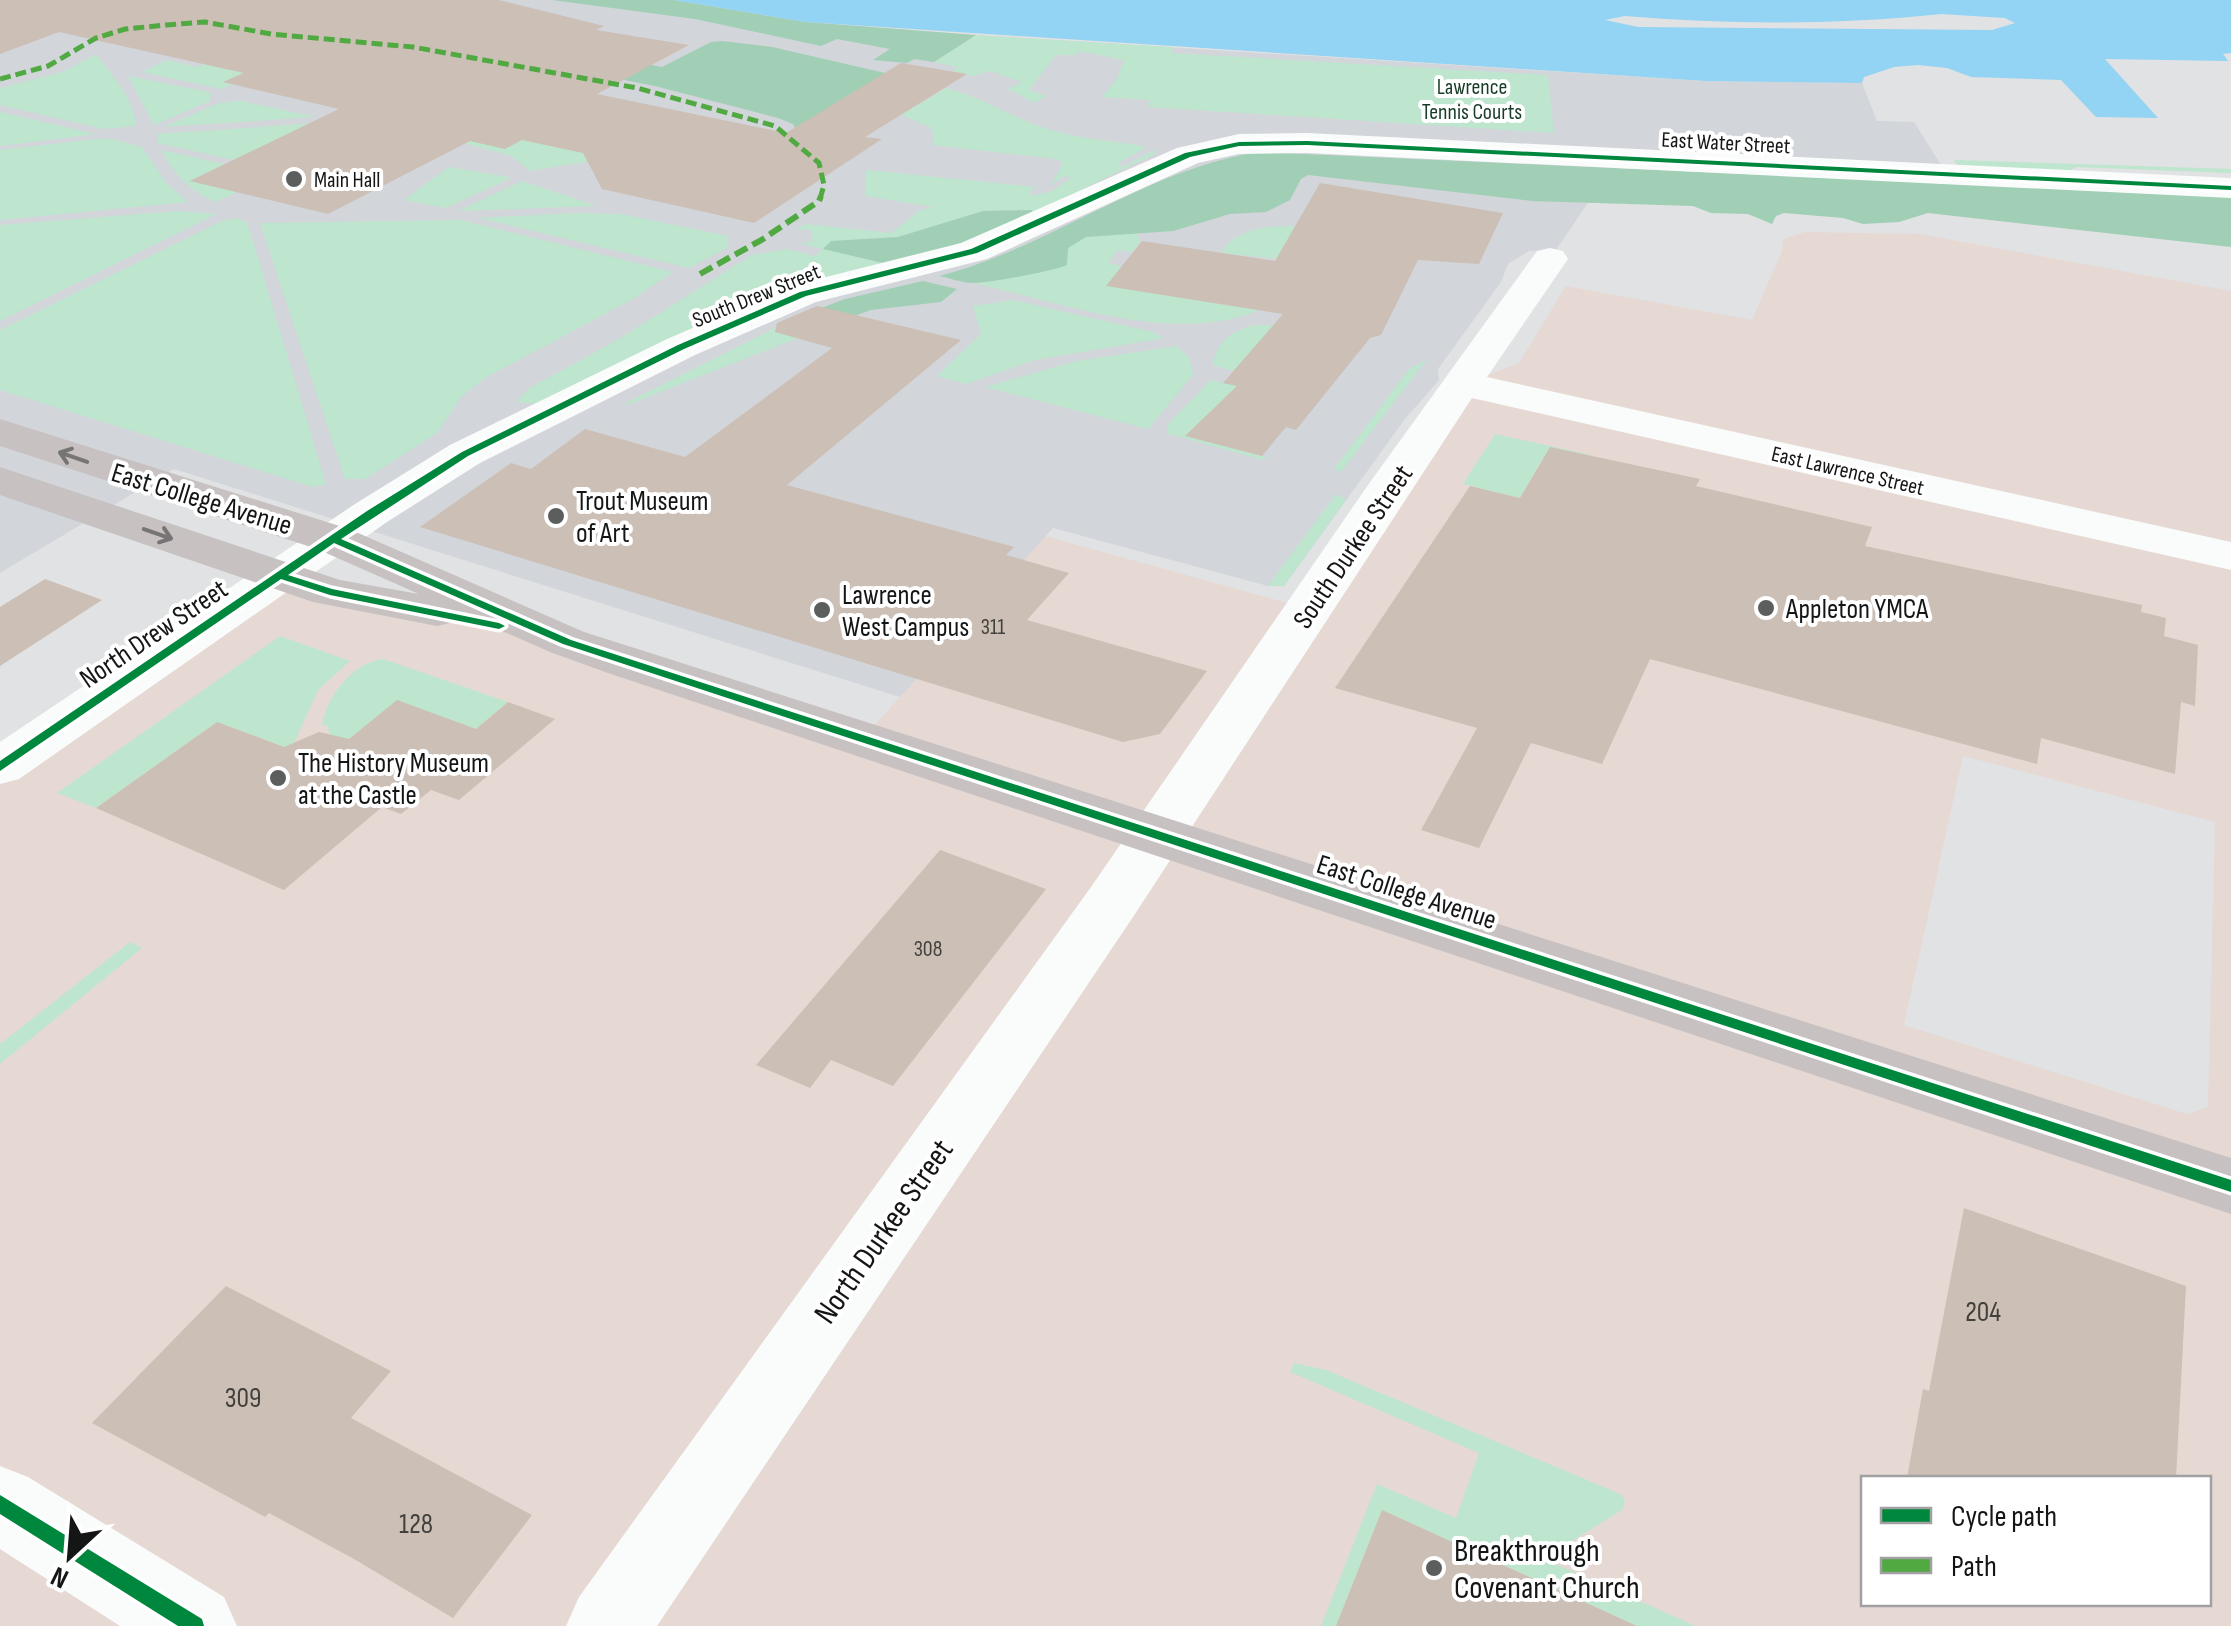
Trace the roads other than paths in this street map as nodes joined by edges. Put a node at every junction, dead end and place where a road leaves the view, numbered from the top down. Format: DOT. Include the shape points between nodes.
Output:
graph roads {
  1 [pos="1218,147"];
  2 [pos="2231,188"];
  3 [pos="1550,259"];
  4 [pos="1466,384"];
  5 [pos="0,432"];
  6 [pos="0,480"];
  7 [pos="333,539"];
  8 [pos="2231,556"];
  9 [pos="281,576"];
  10 [pos="567,642"];
  11 [pos="0,767"];
  12 [pos="1157,835"];
  13 [pos="2231,1186"];
  14 [pos="0,1504"];
  15 [pos="195,1626"];
  16 [pos="608,1626"];
  1 -- 2 [label="street, East Water Street" via="1444,148"];
  1 -- 7 [label="street, South Drew Street" via="1172,160 974,250 771,306 497,438"];
  3 -- 4 [label="street, South Durkee Street"];
  4 -- 8 [label="street, East Lawrence Street"];
  4 -- 12 [label="street, South Durkee Street" via="1384,494"];
  7 -- 5 [label="main road, East College Avenue, one-way"];
  6 -- 9 [label="main road, East College Avenue, one-way"];
  7 -- 9 [label="street, North Drew Street"];
  7 -- 10 [label="main road, East College Avenue"];
  9 -- 10 [label="main road, East College Avenue"];
  9 -- 11 [label="street, North Drew Street"];
  10 -- 12 [label="main road, East College Avenue"];
  12 -- 13 [label="main road, East College Avenue"];
  12 -- 16 [label="street, North Durkee Street"];
  14 -- 15 [label="street"];
}
